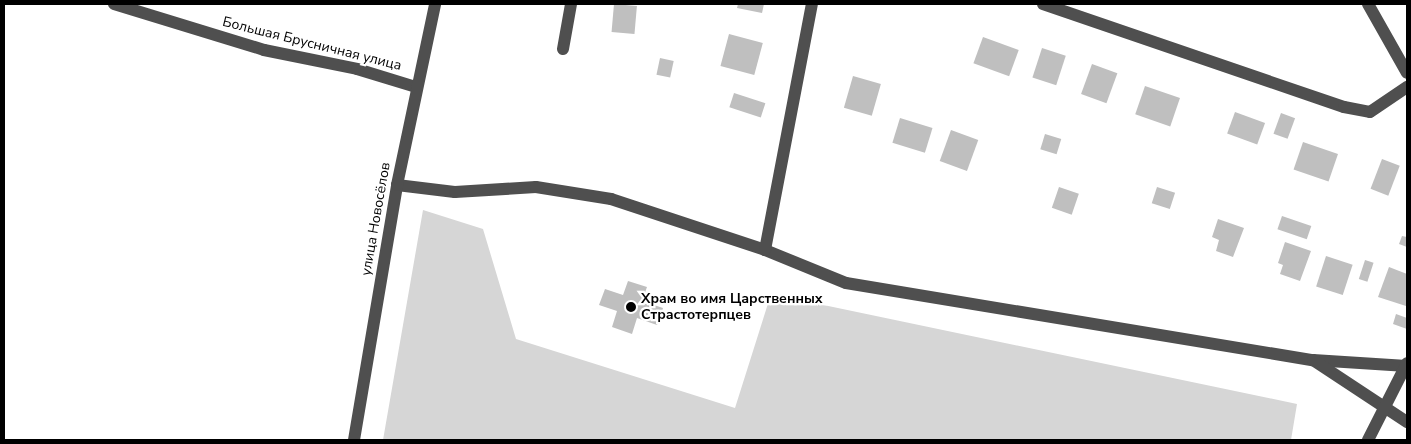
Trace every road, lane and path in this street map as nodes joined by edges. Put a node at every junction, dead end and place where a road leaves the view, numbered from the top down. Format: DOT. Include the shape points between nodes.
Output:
graph roads {
  1 [pos="118,4"];
  2 [pos="435,4"];
  3 [pos="571,4"];
  4 [pos="812,4"];
  5 [pos="1043,4"];
  6 [pos="1368,4"];
  7 [pos="562,49"];
  8 [pos="1407,73"];
  9 [pos="1407,87"];
  10 [pos="416,88"];
  11 [pos="397,185"];
  12 [pos="766,250"];
  13 [pos="1313,360"];
  14 [pos="1407,365"];
  15 [pos="1383,404"];
  16 [pos="1407,422"];
  17 [pos="354,440"];
  18 [pos="1368,440"];
  1 -- 10 [label="street, Большая Брусничная улица" via="264,50 357,69"];
  2 -- 10 [label="street, улица Новосёлов"];
  3 -- 7 [label="street"];
  4 -- 12 [label="street"];
  5 -- 9 [label="street" via="1344,107 1370,112"];
  6 -- 8 [label="street"];
  10 -- 11 [label="street, улица Новосёлов"];
  11 -- 12 [label="street" via="455,192 536,187 611,199"];
  11 -- 17 [label="street, улица Новосёлов"];
  12 -- 13 [label="street" via="846,283"];
  13 -- 14 [label="street"];
  13 -- 15 [label="street"];
  14 -- 15 [label="street"];
  15 -- 16 [label="street"];
  15 -- 18 [label="street"];
}
